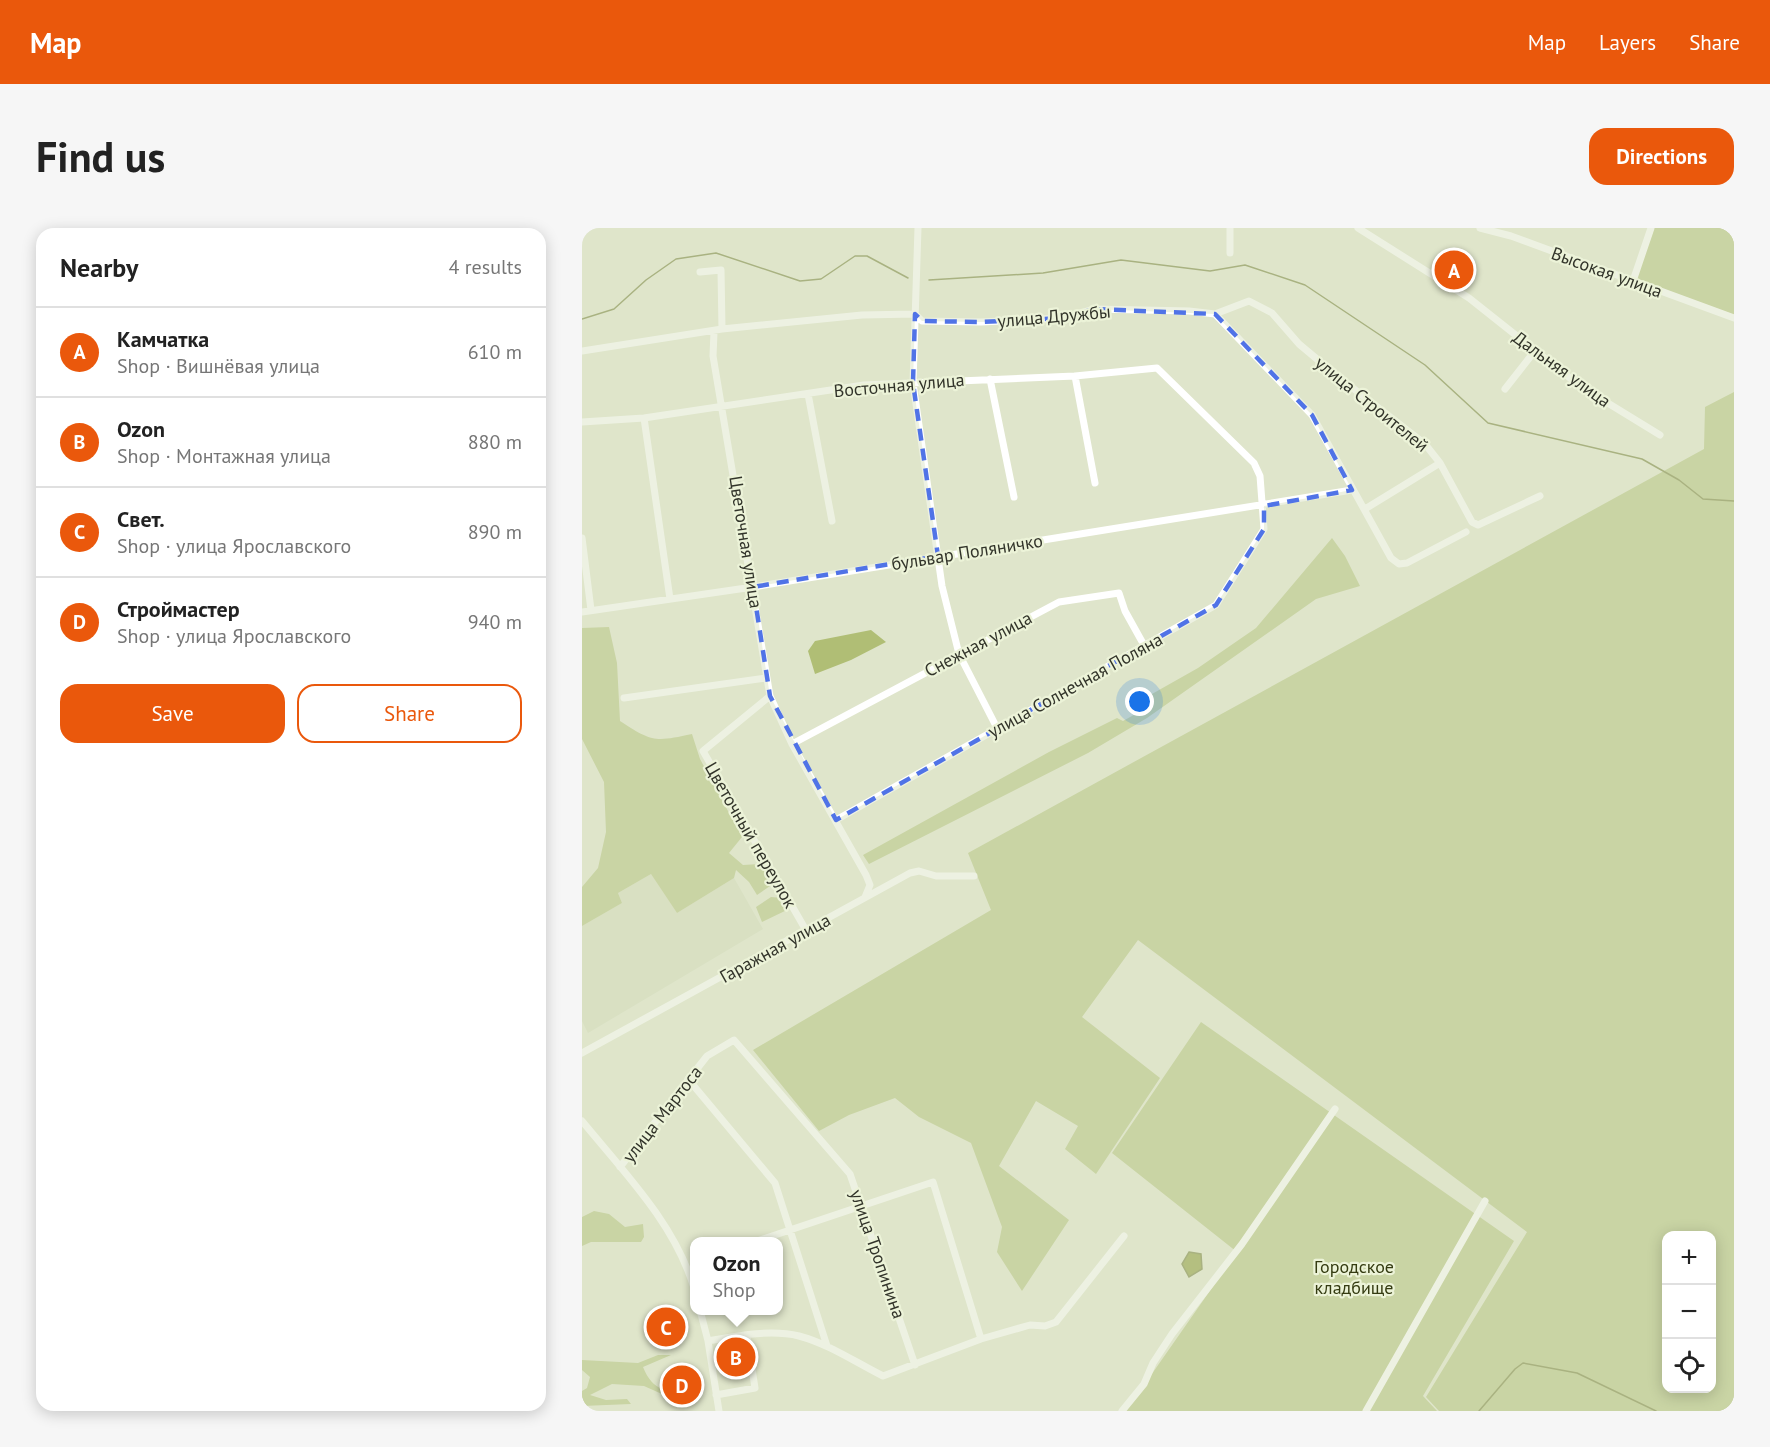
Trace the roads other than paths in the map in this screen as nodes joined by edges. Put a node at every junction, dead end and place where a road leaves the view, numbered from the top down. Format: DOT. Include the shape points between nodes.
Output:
graph roads {
  1 [pos="918,228"];
  2 [pos="1230,228"];
  3 [pos="1358,228"];
  4 [pos="1480,228"];
  5 [pos="1651,228"];
  6 [pos="1510,232"];
  7 [pos="1230,254"];
  8 [pos="700,272"];
  9 [pos="1633,281"];
  10 [pos="915,314"];
  11 [pos="1215,314"];
  12 [pos="1734,318"];
  13 [pos="718,331"];
  14 [pos="582,351"];
  15 [pos="1534,352"];
  16 [pos="1075,376"];
  17 [pos="990,379"];
  18 [pos="913,383"];
  19 [pos="1505,389"];
  20 [pos="808,394"];
  21 [pos="724,406"];
  22 [pos="644,418"];
  23 [pos="582,422"];
  24 [pos="1660,435"];
  25 [pos="1440,463"];
  26 [pos="1095,483"];
  27 [pos="1352,490"];
  28 [pos="1540,496"];
  29 [pos="1014,497"];
  30 [pos="1264,506"];
  31 [pos="1365,509"];
  32 [pos="832,521"];
  33 [pos="1466,532"];
  34 [pos="582,538"];
  35 [pos="938,556"];
  36 [pos="753,587"];
  37 [pos="670,599"];
  38 [pos="591,610"];
  39 [pos="582,612"];
  40 [pos="1145,647"];
  41 [pos="959,654"];
  42 [pos="766,678"];
  43 [pos="770,696"];
  44 [pos="624,698"];
  45 [pos="997,728"];
  46 [pos="792,744"];
  47 [pos="836,820"];
  48 [pos="974,876"];
  49 [pos="865,897"];
  50 [pos="807,932"];
  51 [pos="734,1040"];
  52 [pos="582,1053"];
  53 [pos="688,1079"];
  54 [pos="1335,1109"];
  55 [pos="582,1121"];
  56 [pos="620,1167"];
  57 [pos="1485,1201"];
  58 [pos="863,1205"];
  59 [pos="791,1228"];
  60 [pos="1124,1236"];
  61 [pos="767,1237"];
  62 [pos="690,1264"];
  63 [pos="686,1265"];
  64 [pos="690,1276"];
  65 [pos="701,1315"];
  66 [pos="739,1335"];
  67 [pos="981,1339"];
  68 [pos="708,1341"];
  69 [pos="826,1346"];
  70 [pos="915,1365"];
  71 [pos="716,1395"];
  72 [pos="719,1411"];
  73 [pos="1122,1411"];
  74 [pos="1366,1411"];
  1 -- 10 [label="street"];
  2 -- 7 [label="street"];
  3 -- 15 [label="street, Дальняя улица" via="1468,298"];
  4 -- 6 [label="street, Высокая улица"];
  5 -- 9 [label="street"];
  6 -- 9 [label="street, Высокая улица"];
  8 -- 13 [label="street, Цветочная улица" via="721,270"];
  9 -- 12 [label="street, Высокая улица"];
  10 -- 11 [label="street, улица Дружбы" via="922,321 981,322 1063,318 1094,309"];
  10 -- 13 [label="street, улица Дружбы" via="862,315"];
  10 -- 18 [label="street"];
  11 -- 25 [label="street, улица Строителей" via="1249,301 1272,313 1299,344 1425,444"];
  11 -- 27 [label="street" via="1312,415"];
  13 -- 14 [label="street, улица Дружбы"];
  13 -- 21 [label="street, Цветочная улица" via="713,356"];
  15 -- 19 [label="street"];
  15 -- 24 [label="street, Дальняя улица" via="1580,386"];
  16 -- 17 [label="street, Восточная улица"];
  16 -- 26 [label="street"];
  16 -- 30 [label="street, Восточная улица" via="1157,369 1254,463"];
  17 -- 18 [label="street, Восточная улица"];
  17 -- 29 [label="street, Восточная улица"];
  18 -- 20 [label="street, Восточная улица" via="864,385"];
  18 -- 35 [label="street"];
  20 -- 21 [label="street, Восточная улица"];
  20 -- 32 [label="street, Восточная улица"];
  21 -- 22 [label="street, Восточная улица"];
  21 -- 36 [label="street, Цветочная улица"];
  22 -- 23 [label="street, Восточная улица"];
  22 -- 37 [label="street"];
  25 -- 28 [label="street, улица Строителей" via="1472,522 1478,525"];
  25 -- 31 [label="street"];
  27 -- 30 [label="street, бульвар Поляничко"];
  27 -- 31 [label="street"];
  30 -- 35 [label="street, бульвар Поляничко"];
  30 -- 40 [label="street, улица Солнечная Поляна" via="1264,529 1216,605"];
  31 -- 33 [label="street" via="1391,558 1400,564"];
  34 -- 38 [label="street"];
  35 -- 36 [label="street, бульвар Поляничко"];
  35 -- 41 [label="street"];
  36 -- 37 [label="street, бульвар Поляничко"];
  36 -- 42 [label="street, Цветочная улица"];
  37 -- 38 [label="street, бульвар Поляничко"];
  38 -- 39 [label="street, бульвар Поляничко"];
  40 -- 41 [label="street, Снежная улица" via="1119,593 1059,602"];
  40 -- 45 [label="street, улица Солнечная Поляна"];
  41 -- 45 [label="street"];
  41 -- 46 [label="street, Снежная улица"];
  42 -- 43 [label="street, Цветочная улица"];
  42 -- 44 [label="street"];
  43 -- 46 [label="street, Цветочная улица"];
  43 -- 50 [label="street, Цветочный переулок" via="703,751"];
  45 -- 47 [label="street, улица Солнечная Поляна"];
  46 -- 47 [label="street, Цветочная улица"];
  47 -- 49 [label="street, Цветочная улица" via="870,885"];
  48 -- 49 [label="street, Гаражная улица" via="936,876 919,871"];
  49 -- 50 [label="street, Гаражная улица"];
  50 -- 52 [label="street, Гаражная улица"];
  51 -- 53 [label="street, улица Мартоса" via="707,1056"];
  51 -- 58 [label="street, улица Тропинина" via="850,1174"];
  53 -- 56 [label="street, улица Мартоса"];
  53 -- 59 [label="street" via="775,1183"];
  54 -- 73 [label="street" via="1242,1244 1172,1334 1144,1384"];
  55 -- 56 [label="street"];
  56 -- 63 [label="street" via="658,1216"];
  57 -- 74 [label="street"];
  58 -- 59 [label="street"];
  58 -- 67 [label="street" via="933,1182"];
  58 -- 70 [label="street, улица Тропинина"];
  59 -- 61 [label="street"];
  59 -- 69 [label="street"];
  60 -- 67 [label="street" via="1056,1322"];
  62 -- 63 [label="street"];
  63 -- 64 [label="street"];
  65 -- 68 [label="street"];
  66 -- 68 [label="street"];
  66 -- 69 [label="street" via="798,1336"];
  66 -- 71 [label="street" via="747,1337 755,1388"];
  67 -- 70 [label="street"];
  68 -- 71 [label="street"];
  69 -- 70 [label="street" via="883,1376"];
  71 -- 72 [label="street"];
}
